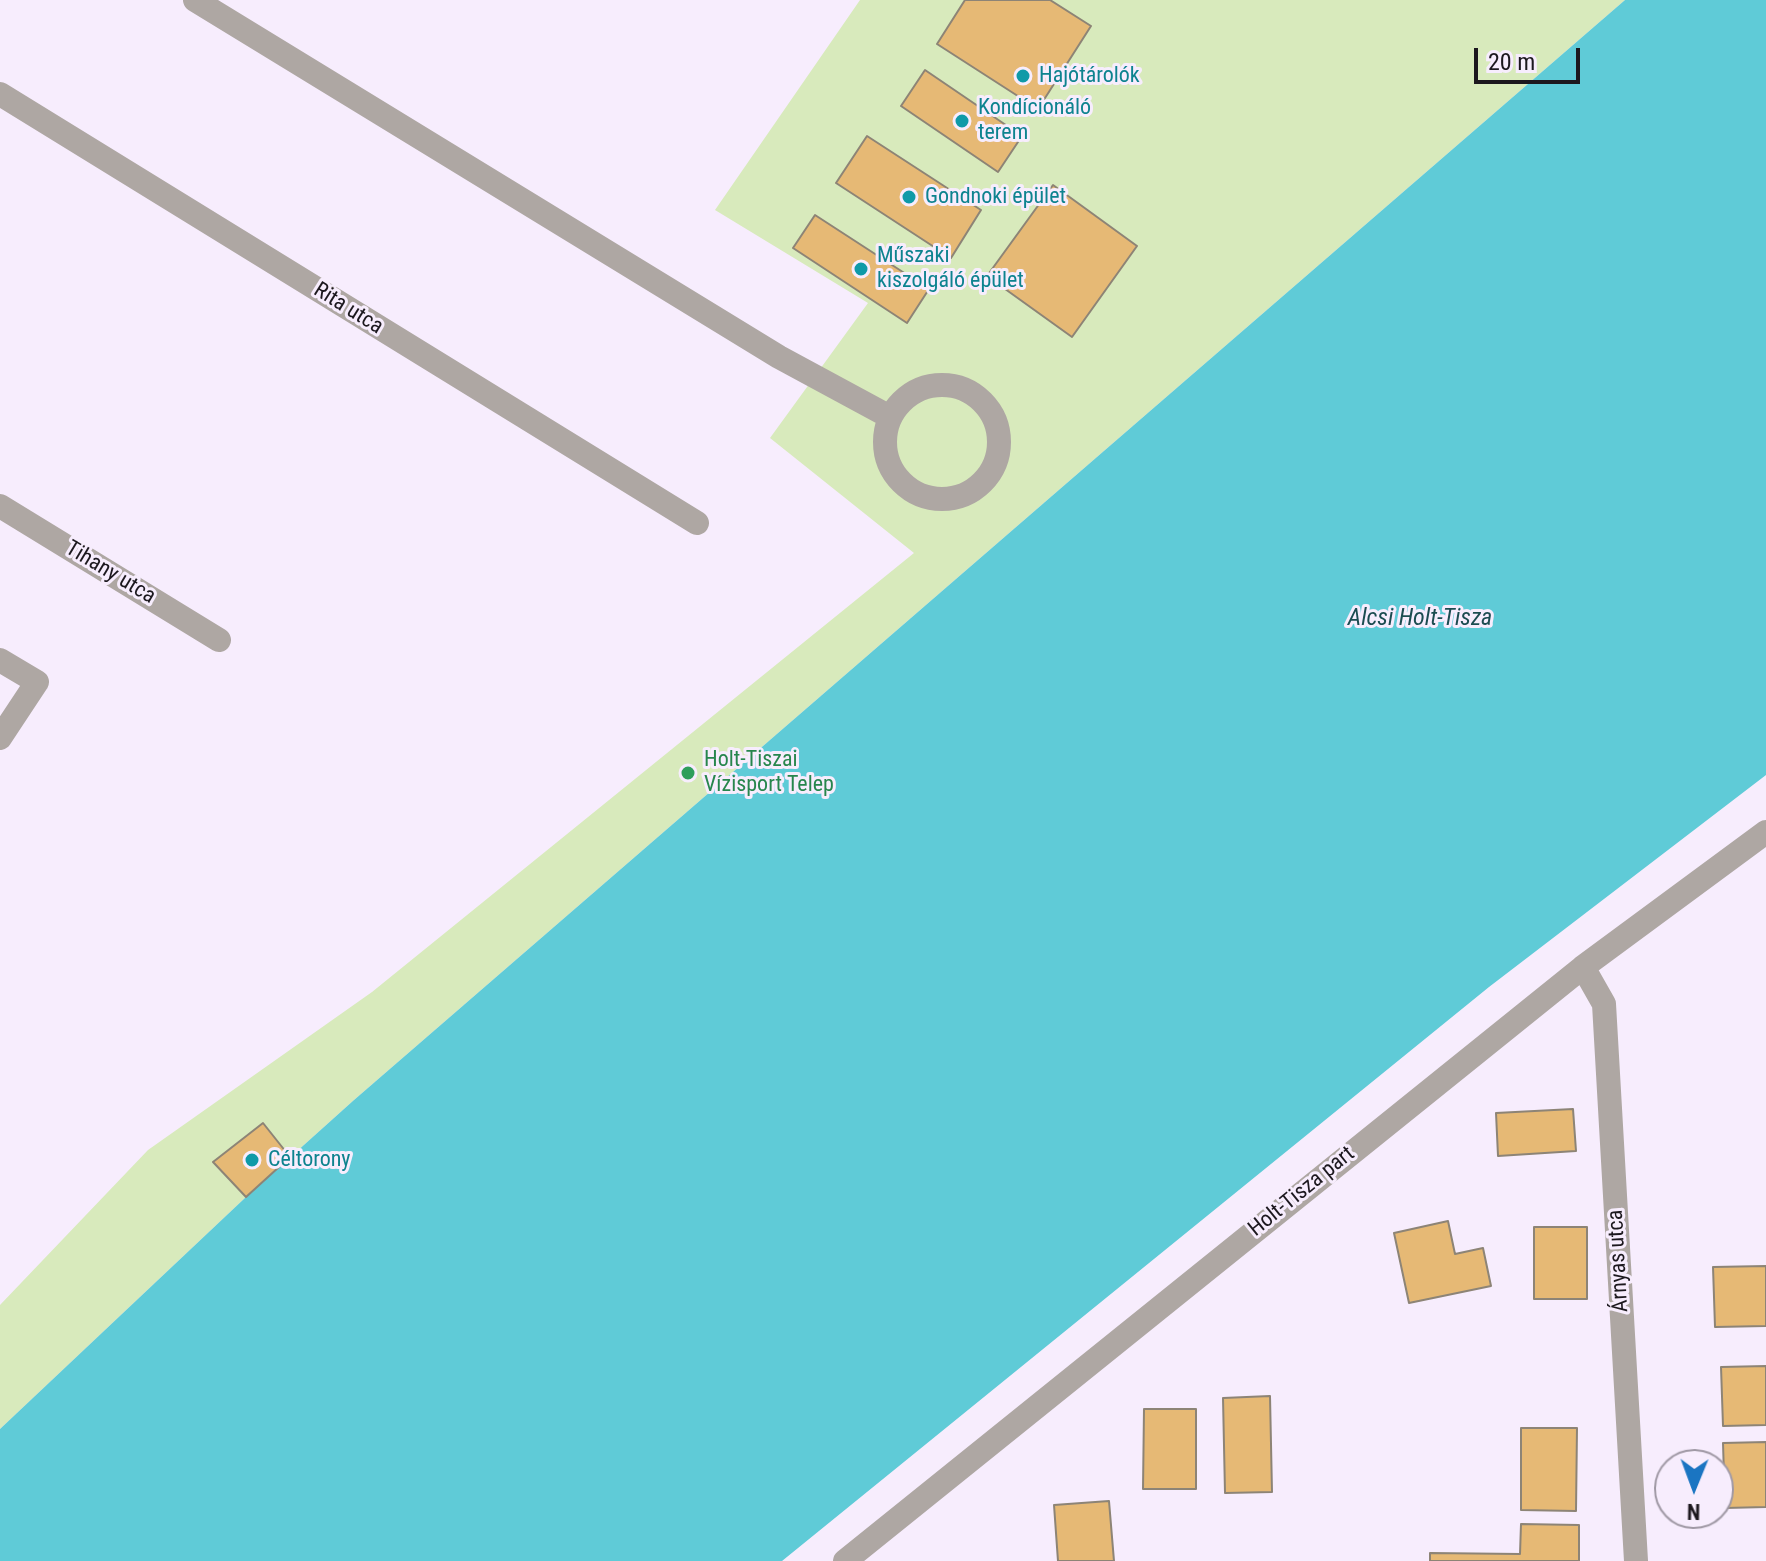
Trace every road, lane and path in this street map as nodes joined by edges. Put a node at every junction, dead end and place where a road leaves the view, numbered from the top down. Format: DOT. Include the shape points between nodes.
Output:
graph roads {
  1 [pos="195,0"];
  2 [pos="0,94"];
  3 [pos="890,417"];
  4 [pos="0,506"];
  5 [pos="697,523"];
  6 [pos="219,640"];
  7 [pos="0,660"];
  8 [pos="0,738"];
  9 [pos="1766,832"];
  10 [pos="1583,967"];
  11 [pos="845,1561"];
  12 [pos="1636,1561"];
  1 -- 3 [label="street" via="779,357"];
  2 -- 5 [label="street, Rita utca"];
  3 -- 3 [label="street" via="884,441 888,464 905,487 929,499 972,492 995,465 996,423 970,392 941,385 923,388 900,402"];
  4 -- 6 [label="street, Tihany utca"];
  7 -- 8 [label="street" via="37,682"];
  9 -- 10 [label="street, Holt-Tisza part"];
  10 -- 11 [label="street, Holt-Tisza part"];
  10 -- 12 [label="street, Árnyas utca" via="1604,1004"];
}
